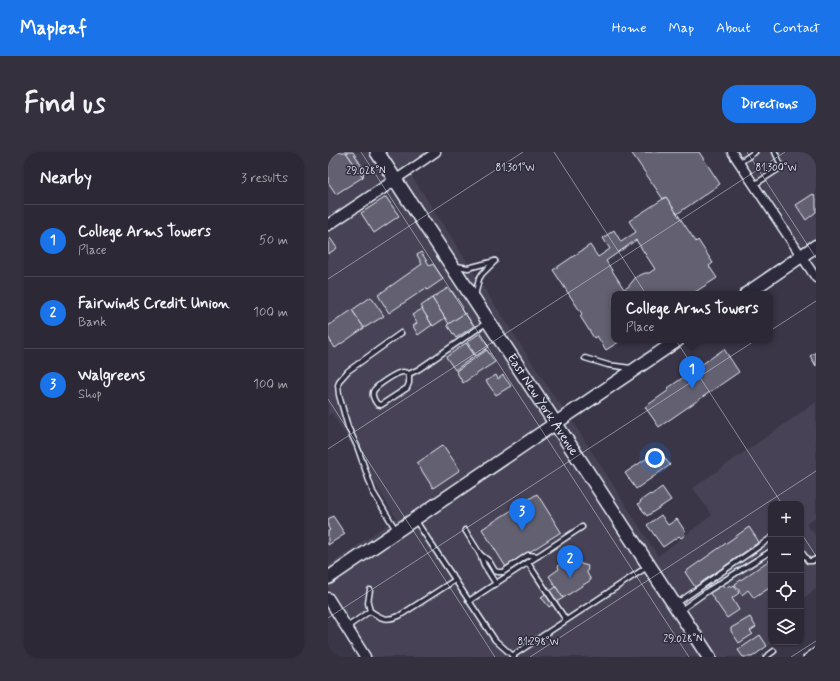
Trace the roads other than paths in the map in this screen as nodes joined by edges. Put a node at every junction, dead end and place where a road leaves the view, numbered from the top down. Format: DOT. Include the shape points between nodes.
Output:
graph roads {
  1 [pos="377,152"];
  2 [pos="436,152"];
  3 [pos="732,152"];
  4 [pos="756,152"];
  5 [pos="775,152"];
  6 [pos="739,163"];
  7 [pos="395,180"];
  8 [pos="754,185"];
  9 [pos="328,225"];
  10 [pos="816,246"];
  11 [pos="801,256"];
  12 [pos="450,264"];
  13 [pos="816,278"];
  14 [pos="750,291"];
  15 [pos="474,300"];
  16 [pos="488,321"];
  17 [pos="401,334"];
  18 [pos="674,343"];
  19 [pos="585,358"];
  20 [pos="635,369"];
  21 [pos="409,374"];
  22 [pos="555,424"];
  23 [pos="415,519"];
  24 [pos="582,527"];
  25 [pos="464,530"];
  26 [pos="396,531"];
  27 [pos="768,540"];
  28 [pos="768,553"];
  29 [pos="480,554"];
  30 [pos="804,555"];
  31 [pos="538,556"];
  32 [pos="816,559"];
  33 [pos="528,563"];
  34 [pos="649,566"];
  35 [pos="328,578"];
  36 [pos="455,580"];
  37 [pos="496,584"];
  38 [pos="370,590"];
  39 [pos="328,598"];
  40 [pos="469,601"];
  41 [pos="677,608"];
  42 [pos="370,611"];
  43 [pos="566,620"];
  44 [pos="346,628"];
  45 [pos="816,650"];
  46 [pos="774,651"];
  47 [pos="365,657"];
  48 [pos="513,657"];
  49 [pos="709,657"];
  50 [pos="766,657"];
  51 [pos="806,657"];
  1 -- 7 [label="main road, East New York Avenue"];
  2 -- 7 [label="street"];
  3 -- 6 [label="street"];
  4 -- 6 [label="lane"];
  5 -- 8 [label="lane" via="780,168"];
  6 -- 8 [label="street"];
  7 -- 9 [label="street"];
  7 -- 12 [label="main road, East New York Avenue"];
  8 -- 11 [label="street"];
  10 -- 11 [label="main road"];
  11 -- 13 [label="street"];
  11 -- 14 [label="main road"];
  12 -- 15 [label="main road, East New York Avenue"];
  12 -- 15 [label="lane" via="468,268 495,261 479,279"];
  15 -- 16 [label="main road, East New York Avenue"];
  16 -- 21 [label="lane"];
  16 -- 22 [label="main road, East New York Avenue"];
  17 -- 26 [label="lane" via="348,371 338,385 338,394 348,427 373,492"];
  18 -- 20 [label="main road"];
  19 -- 20 [label="lane"];
  20 -- 22 [label="main road"];
  21 -- 21 [label="lane" via="402,372 394,375 376,387 373,394 377,404 407,388"];
  22 -- 23 [label="main road"];
  22 -- 34 [label="main road, East New York Avenue"];
  23 -- 26 [label="main road"];
  23 -- 36 [label="lane"];
  24 -- 31 [label="lane"];
  25 -- 29 [label="lane"];
  26 -- 35 [label="main road"];
  27 -- 41 [label="lane"];
  28 -- 41 [label="lane" via="690,605"];
  29 -- 31 [label="lane" via="498,572 503,572 528,555"];
  29 -- 37 [label="lane"];
  30 -- 32 [label="lane" via="808,561"];
  31 -- 33 [label="lane"];
  33 -- 37 [label="lane"];
  33 -- 43 [label="lane"];
  34 -- 41 [label="main road, East New York Avenue"];
  34 -- 43 [label="lane"];
  36 -- 40 [label="lane"];
  36 -- 42 [label="lane" via="400,616 380,618"];
  37 -- 40 [label="lane"];
  38 -- 42 [label="lane"];
  39 -- 44 [label="street"];
  40 -- 48 [label="lane" via="495,640"];
  41 -- 49 [label="main road, East New York Avenue"];
  42 -- 44 [label="lane"];
  43 -- 48 [label="lane"];
  44 -- 47 [label="street"];
  45 -- 51 [label="lane"];
  46 -- 50 [label="lane"];
}
